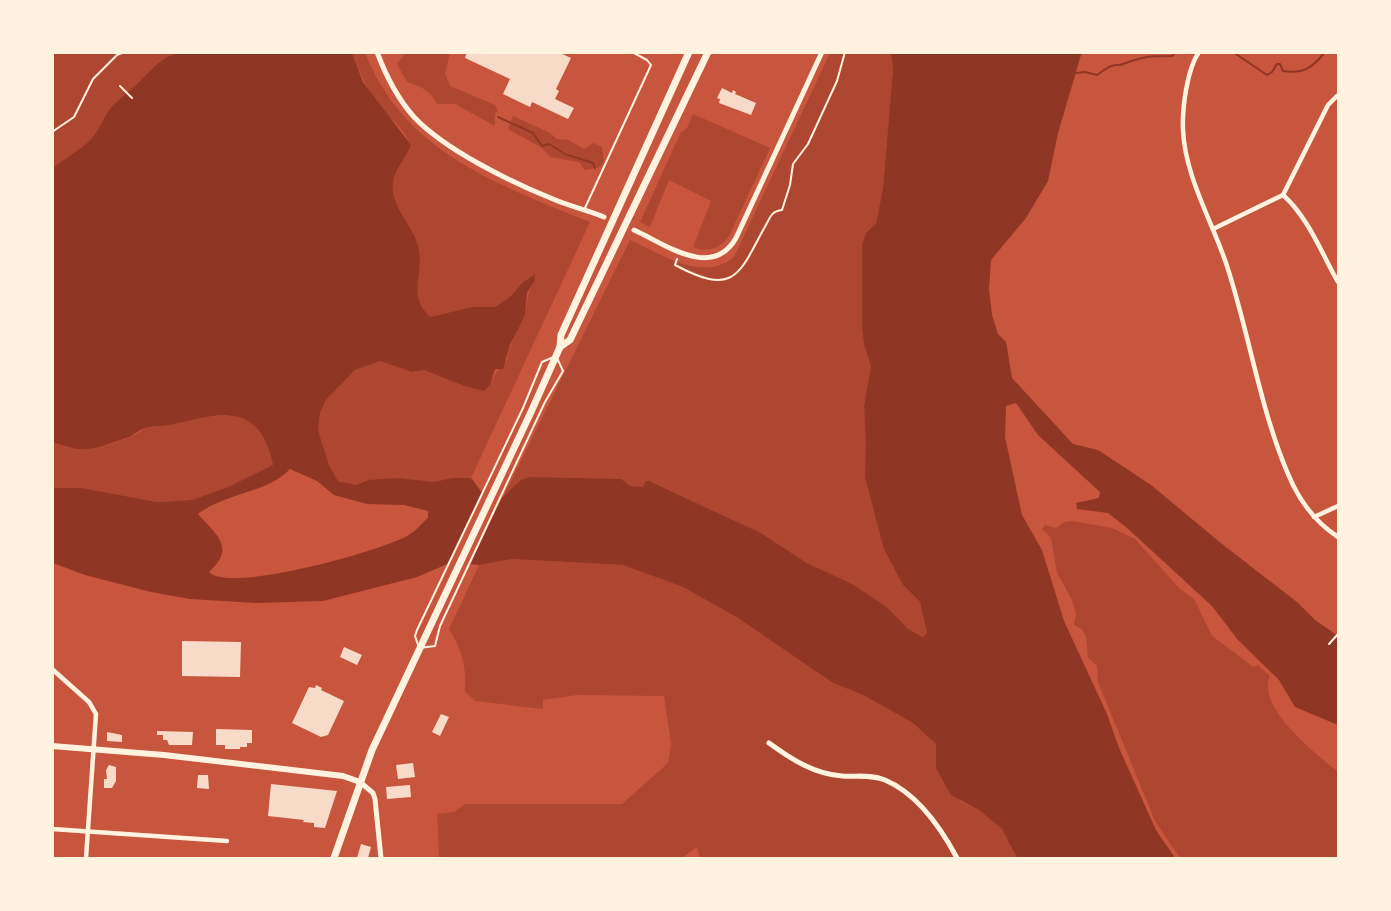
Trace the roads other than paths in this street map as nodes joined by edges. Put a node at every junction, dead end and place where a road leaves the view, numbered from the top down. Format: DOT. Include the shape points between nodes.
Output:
graph roads {
  1 [pos="377,52"];
  2 [pos="632,52"];
  3 [pos="689,52"];
  4 [pos="708,52"];
  5 [pos="822,52"];
  6 [pos="1199,52"];
  7 [pos="1337,96"];
  8 [pos="1283,195"];
  9 [pos="585,209"];
  10 [pos="604,217"];
  11 [pos="1213,229"];
  12 [pos="634,230"];
  13 [pos="1339,282"];
  14 [pos="560,347"];
  15 [pos="1339,506"];
  16 [pos="1314,517"];
  17 [pos="1339,537"];
  18 [pos="52,669"];
  19 [pos="769,743"];
  20 [pos="52,746"];
  21 [pos="94,749"];
  22 [pos="360,782"];
  23 [pos="52,829"];
  24 [pos="88,831"];
  25 [pos="227,841"];
  26 [pos="86,859"];
  27 [pos="334,859"];
  28 [pos="382,859"];
  29 [pos="957,859"];
  1 -- 9 [label="street" via="400,99 433,135 541,194"];
  2 -- 9 [label="lane" via="651,65"];
  3 -- 14 [label="main road" via="561,335"];
  4 -- 14 [label="main road" via="570,340"];
  5 -- 12 [label="street" via="731,247 705,259"];
  6 -- 11 [label="street" via="1189,73 1183,132"];
  7 -- 8 [label="street" via="1328,105"];
  8 -- 11 [label="street"];
  8 -- 13 [label="street"];
  9 -- 10 [label="street"];
  11 -- 16 [label="street" via="1275,437 1294,486"];
  14 -- 22 [label="main road" via="535,414 436,624 403,682"];
  15 -- 16 [label="street"];
  16 -- 17 [label="street"];
  18 -- 21 [label="street" via="96,714"];
  19 -- 29 [label="street" via="821,773 871,776 898,787 932,818"];
  20 -- 21 [label="main road"];
  21 -- 22 [label="main road" via="343,776"];
  21 -- 24 [label="street"];
  22 -- 27 [label="main road"];
  22 -- 28 [label="street" via="375,799"];
  23 -- 24 [label="street"];
  24 -- 25 [label="street"];
  24 -- 26 [label="street"];
}
